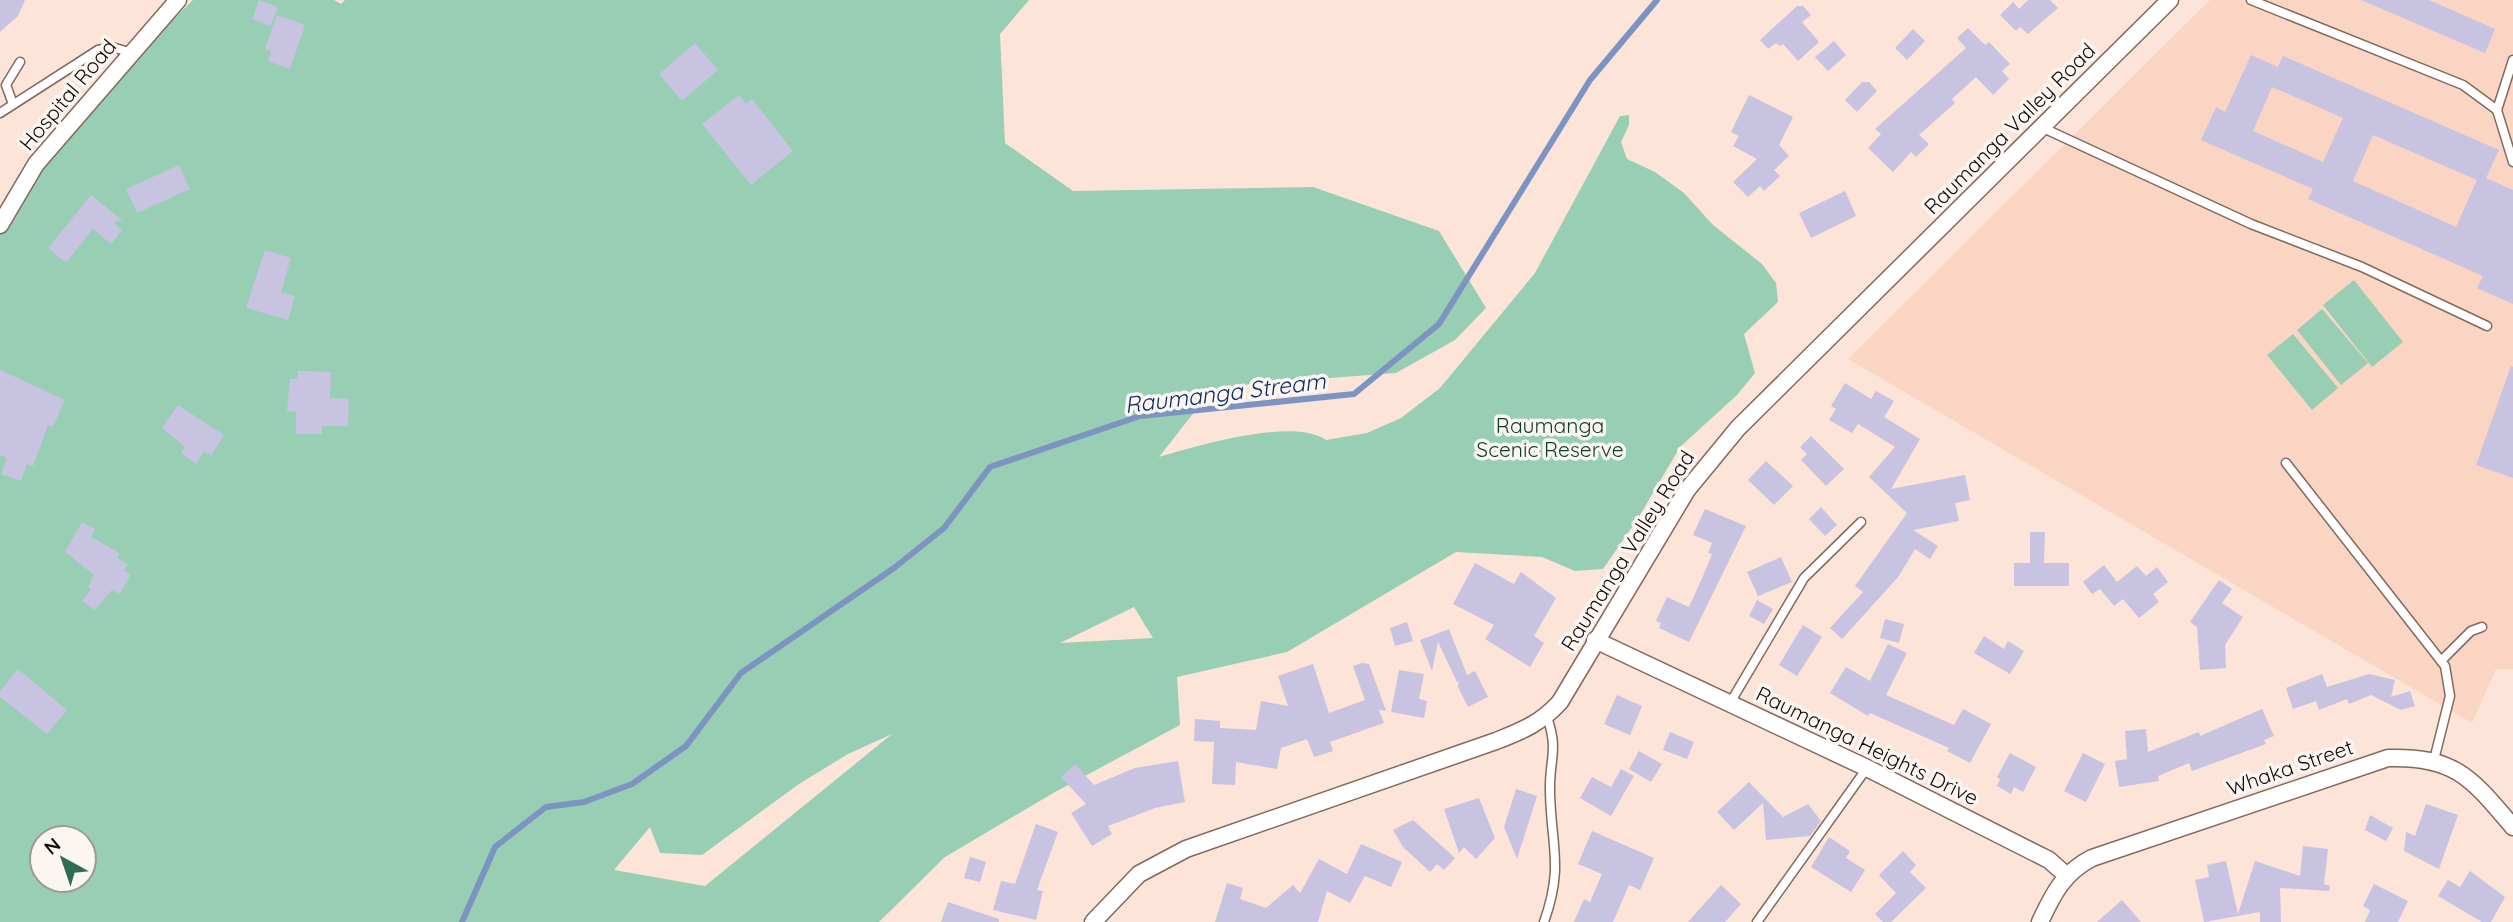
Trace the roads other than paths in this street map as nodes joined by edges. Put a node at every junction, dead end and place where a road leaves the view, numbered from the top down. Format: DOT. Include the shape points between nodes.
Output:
graph roads {
  1 [pos="178,0"];
  2 [pos="2170,0"];
  3 [pos="2251,0"];
  4 [pos="132,52"];
  5 [pos="2513,60"];
  6 [pos="20,62"];
  7 [pos="13,104"];
  8 [pos="2497,110"];
  9 [pos="0,113"];
  10 [pos="2041,127"];
  11 [pos="2513,162"];
  12 [pos="0,225"];
  13 [pos="2487,326"];
  14 [pos="2286,463"];
  15 [pos="1861,522"];
  16 [pos="2482,627"];
  17 [pos="1595,640"];
  18 [pos="2441,661"];
  19 [pos="1730,703"];
  20 [pos="1547,716"];
  21 [pos="2434,760"];
  22 [pos="1867,768"];
  23 [pos="2513,827"];
  24 [pos="2066,875"];
  25 [pos="1093,922"];
  26 [pos="1544,922"];
  27 [pos="1757,922"];
  28 [pos="2040,922"];
  1 -- 4 [label="street, Hospital Road"];
  2 -- 10 [label="street, Raumanga Valley Road"];
  3 -- 8 [label="lane" via="2463,85"];
  4 -- 7 [label="lane" via="112,47 98,50"];
  4 -- 12 [label="street, Hospital Road" via="36,164"];
  5 -- 8 [label="lane"];
  6 -- 7 [label="lane" via="6,85"];
  7 -- 9 [label="lane"];
  8 -- 11 [label="lane"];
  10 -- 13 [label="lane"];
  10 -- 17 [label="street, Raumanga Valley Road" via="1707,463"];
  14 -- 18 [label="lane"];
  15 -- 19 [label="lane" via="1804,578"];
  16 -- 18 [label="lane" via="2466,635"];
  17 -- 19 [label="street, Raumanga Heights Drive"];
  17 -- 20 [label="street, Raumanga Valley Road" via="1560,702"];
  18 -- 21 [label="lane" via="2450,696"];
  19 -- 22 [label="street, Raumanga Heights Drive"];
  20 -- 25 [label="street, Raumanga Valley Road" via="1496,741 1186,849 1139,874"];
  20 -- 26 [label="lane" via="1555,739 1550,782 1557,876"];
  21 -- 23 [label="street, Whaka Street" via="2474,783"];
  21 -- 24 [label="street, Whaka Street" via="2388,758 2092,858"];
  22 -- 24 [label="street, Raumanga Heights Drive" via="2049,860"];
  22 -- 27 [label="lane"];
  24 -- 28 [label="street"];
}
